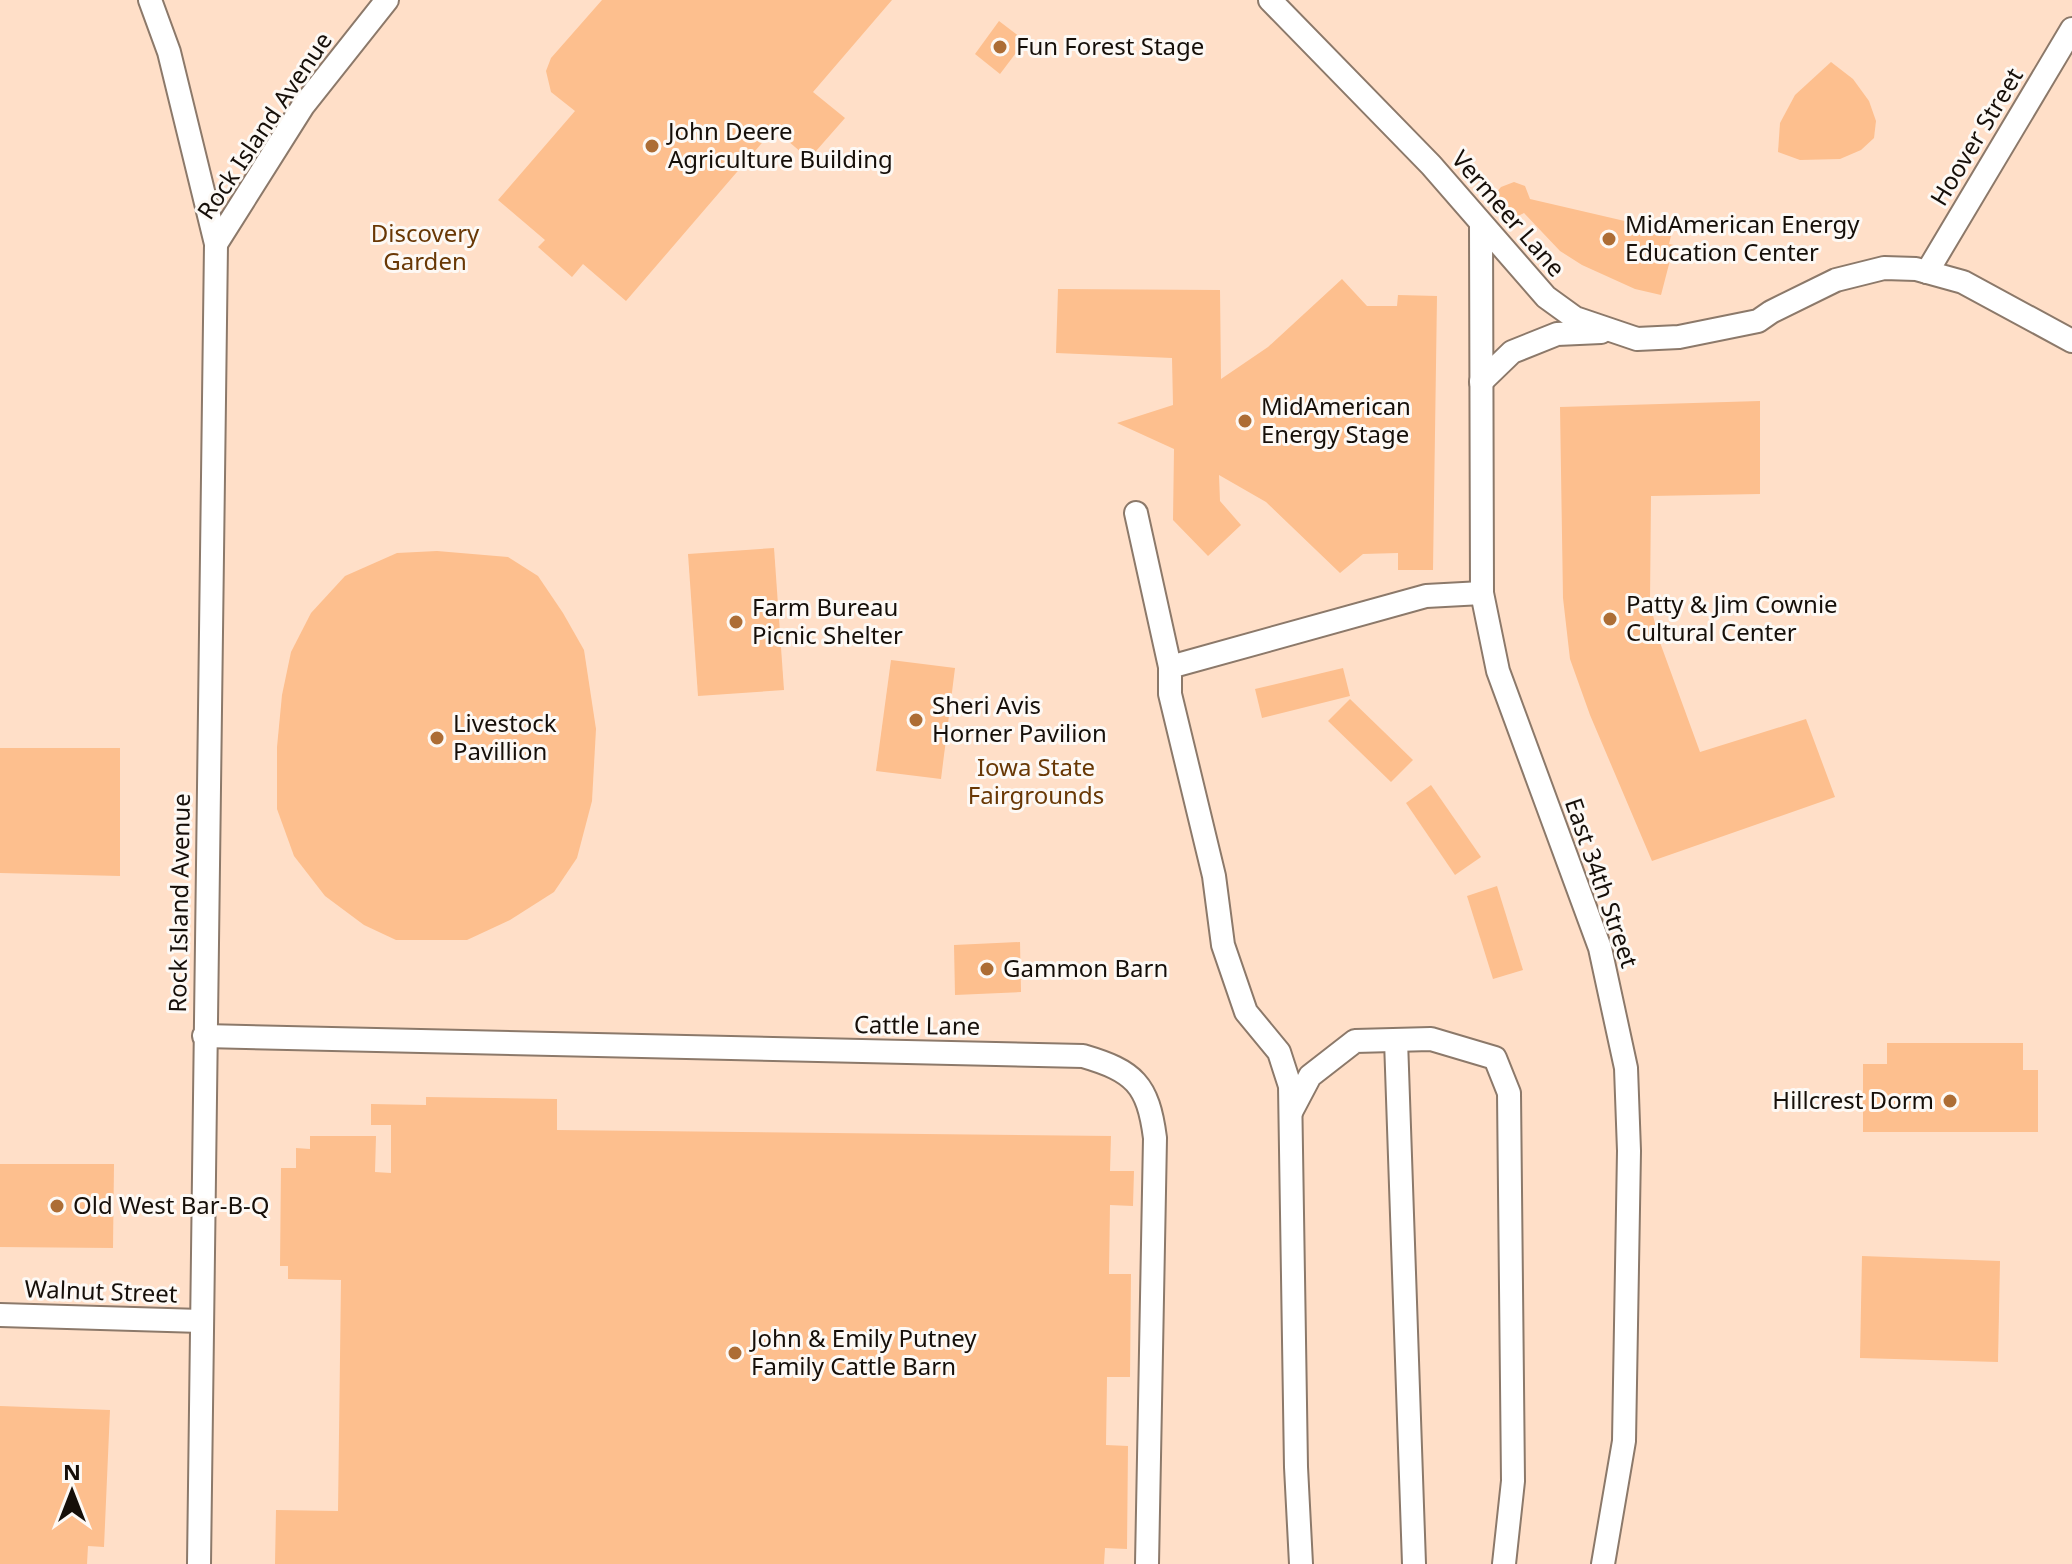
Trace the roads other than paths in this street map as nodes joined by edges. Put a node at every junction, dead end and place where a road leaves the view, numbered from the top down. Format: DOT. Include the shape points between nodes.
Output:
graph roads {
  1 [pos="150,0"];
  2 [pos="387,0"];
  3 [pos="1270,0"];
  4 [pos="2072,29"];
  5 [pos="1481,224"];
  6 [pos="216,244"];
  7 [pos="1927,272"];
  8 [pos="1615,331"];
  9 [pos="2072,341"];
  10 [pos="1481,382"];
  11 [pos="1136,513"];
  12 [pos="1482,593"];
  13 [pos="1170,667"];
  14 [pos="204,1036"];
  15 [pos="1396,1040"];
  16 [pos="1291,1114"];
  17 [pos="0,1315"];
  18 [pos="201,1321"];
  19 [pos="199,1564"];
  20 [pos="1147,1564"];
  21 [pos="1301,1564"];
  22 [pos="1414,1564"];
  23 [pos="1504,1564"];
  24 [pos="1603,1564"];
  1 -- 6 [label="lane, Rock Island Avenue" via="169,52"];
  2 -- 6 [label="lane, Rock Island Avenue" via="303,106"];
  3 -- 5 [label="lane, Vermeer Lane" via="1431,165"];
  4 -- 7 [label="lane, Hoover Street"];
  5 -- 8 [label="lane, Vermeer Lane" via="1546,297 1575,318"];
  5 -- 10 [label="lane, East 34th Street"];
  6 -- 14 [label="lane, Rock Island Avenue"];
  7 -- 8 [label="lane, Vermeer Lane" via="1884,268 1836,280 1758,321 1679,337 1637,339"];
  7 -- 9 [label="lane, Vermeer Lane" via="1963,282"];
  8 -- 10 [label="lane" via="1557,334 1512,352"];
  10 -- 12 [label="lane, East 34th Street"];
  11 -- 13 [label="lane"];
  12 -- 13 [label="lane" via="1426,596"];
  12 -- 24 [label="lane, East 34th Street" via="1498,671 1600,948 1626,1068 1624,1441"];
  13 -- 16 [label="lane" via="1170,694 1214,876 1223,945 1246,1012 1279,1052 1290,1086"];
  14 -- 18 [label="lane, Rock Island Avenue"];
  14 -- 20 [label="lane, Cattle Lane" via="1083,1056 1114,1065 1134,1080 1151,1108 1155,1138"];
  15 -- 16 [label="lane" via="1355,1041 1310,1076"];
  15 -- 22 [label="lane"];
  15 -- 23 [label="lane" via="1431,1039 1495,1058 1509,1093 1513,1481"];
  16 -- 21 [label="lane"];
  17 -- 18 [label="lane, Walnut Street"];
  18 -- 19 [label="lane, Rock Island Avenue"];
}
